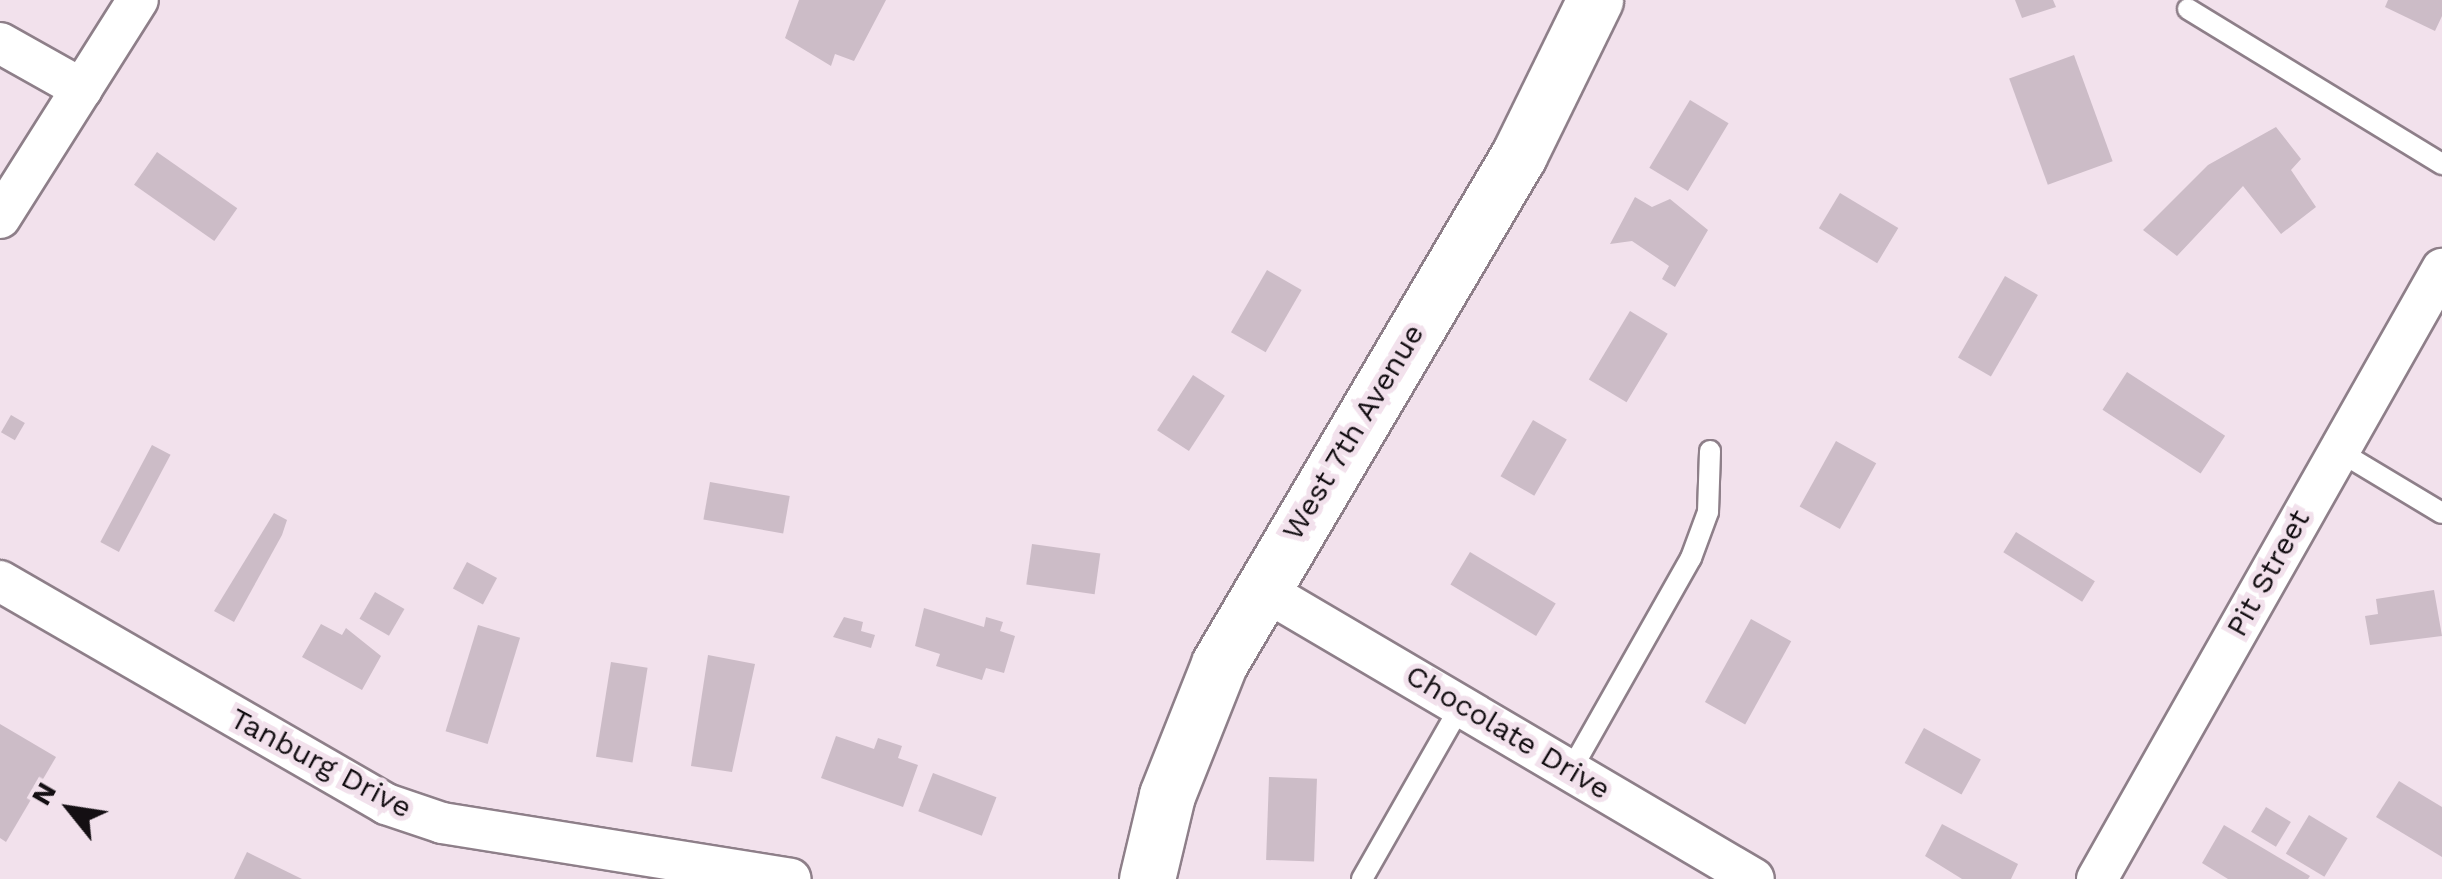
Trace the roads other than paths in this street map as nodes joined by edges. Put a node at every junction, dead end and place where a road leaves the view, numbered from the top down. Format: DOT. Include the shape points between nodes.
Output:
graph roads {
  1 [pos="138,0"];
  2 [pos="1595,0"];
  3 [pos="2188,9"];
  4 [pos="0,43"];
  5 [pos="82,89"];
  6 [pos="2442,164"];
  7 [pos="0,218"];
  8 [pos="2442,269"];
  9 [pos="2337,450"];
  10 [pos="1710,451"];
  11 [pos="2442,513"];
  12 [pos="0,581"];
  13 [pos="1260,588"];
  14 [pos="1462,704"];
  15 [pos="1571,770"];
  16 [pos="1722,869"];
  17 [pos="771,878"];
  18 [pos="1147,879"];
  19 [pos="1362,879"];
  20 [pos="1754,879"];
  21 [pos="2097,879"];
  1 -- 5 [label="street"];
  2 -- 13 [label="main road, West 7th Avenue" via="1518,155"];
  3 -- 6 [label="lane"];
  4 -- 5 [label="street"];
  5 -- 7 [label="street"];
  8 -- 9 [label="street, Pit Street"];
  9 -- 11 [label="lane"];
  9 -- 21 [label="street, Pit Street"];
  10 -- 15 [label="lane" via="1708,512 1691,558"];
  12 -- 17 [label="street, Tanburg Drive" via="386,804 442,823"];
  13 -- 14 [label="street, Chocolate Drive"];
  13 -- 18 [label="main road, West 7th Avenue" via="1191,726"];
  14 -- 15 [label="street, Chocolate Drive"];
  14 -- 19 [label="lane"];
  15 -- 16 [label="street, Chocolate Drive"];
  16 -- 20 [label="street, Chocolate Drive"];
}
